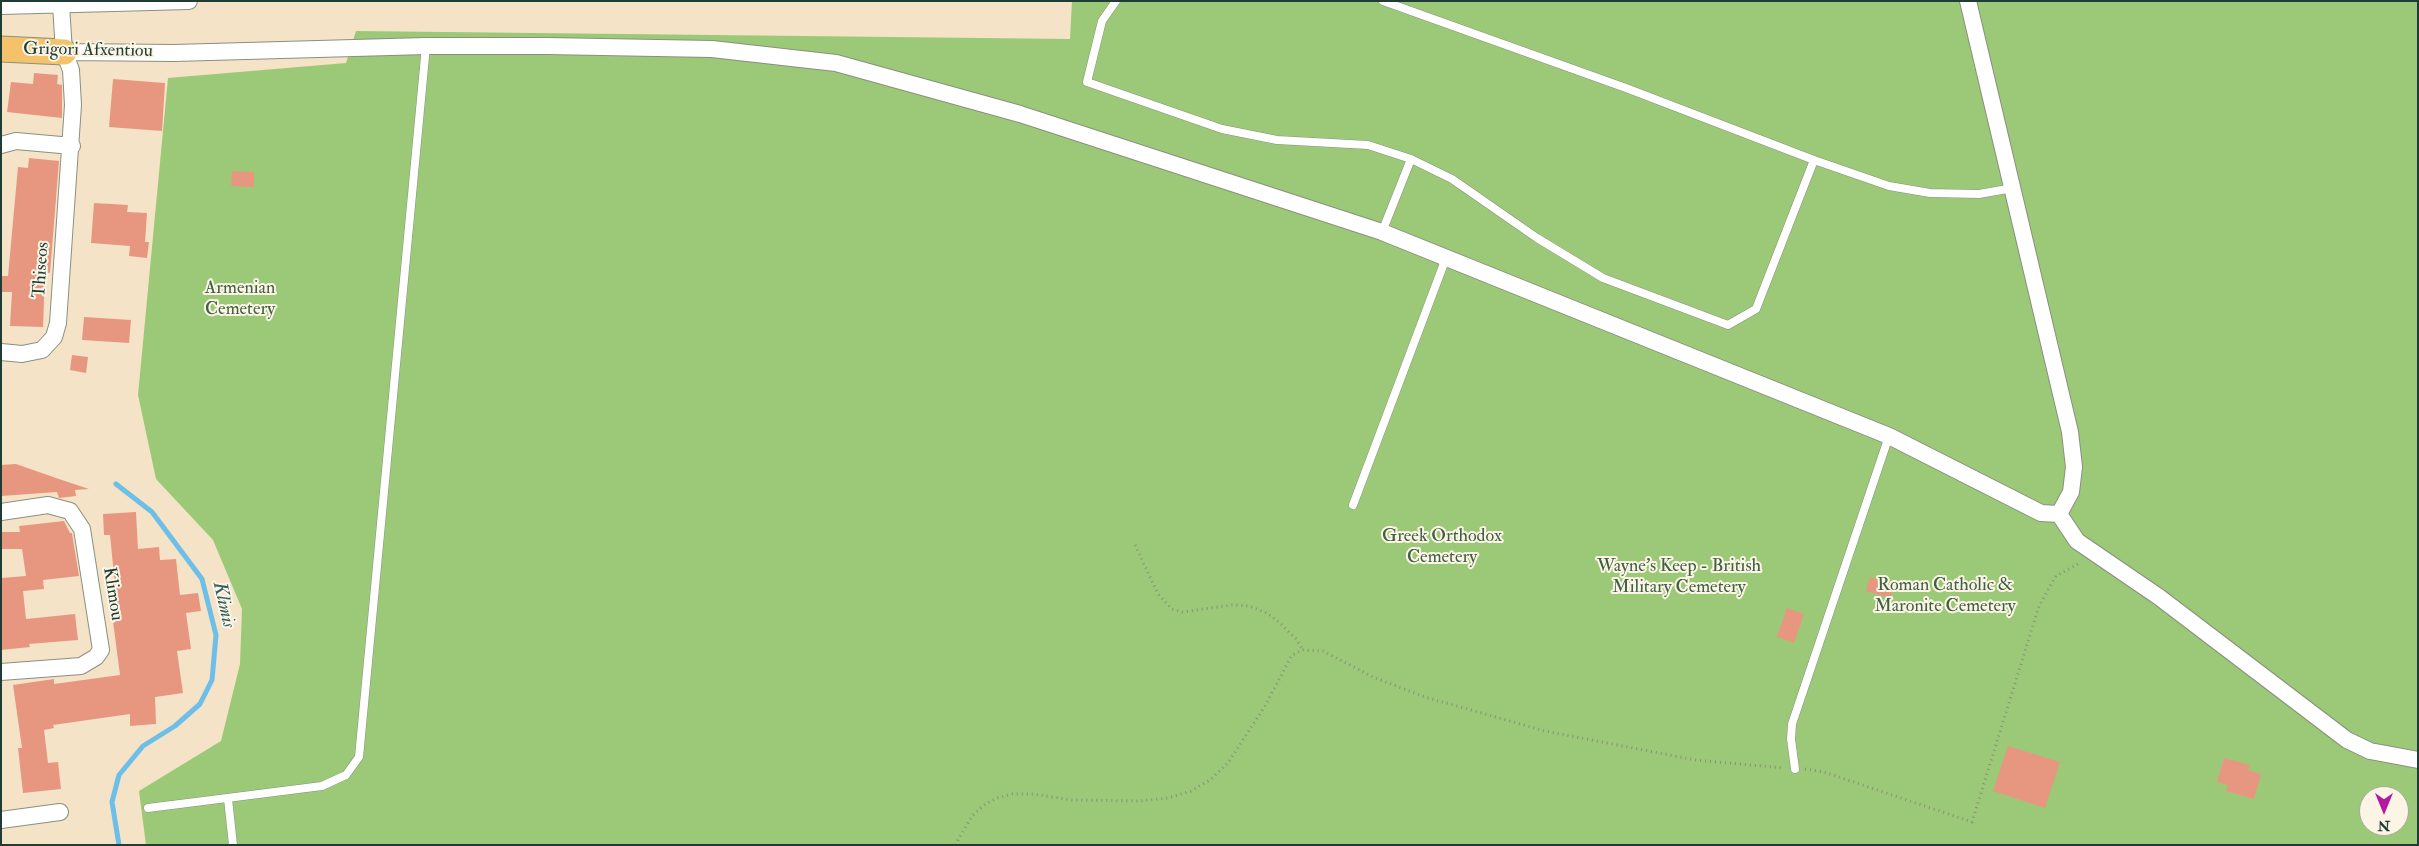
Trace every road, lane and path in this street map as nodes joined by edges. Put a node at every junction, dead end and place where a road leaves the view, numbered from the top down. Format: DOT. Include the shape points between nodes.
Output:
graph roads {
  1 [pos="189,1"];
  2 [pos="1116,1"];
  3 [pos="1383,1"];
  4 [pos="1968,1"];
  5 [pos="98,2"];
  6 [pos="61,5"];
  7 [pos="1,6"];
  8 [pos="426,46"];
  9 [pos="1,49"];
  10 [pos="64,52"];
  11 [pos="1,145"];
  12 [pos="72,146"];
  13 [pos="1411,159"];
  14 [pos="1814,160"];
  15 [pos="2013,188"];
  16 [pos="1382,232"];
  17 [pos="1446,258"];
  18 [pos="1,352"];
  19 [pos="1889,436"];
  20 [pos="1353,505"];
  21 [pos="1,512"];
  22 [pos="2059,514"];
  23 [pos="1135,544"];
  24 [pos="2101,556"];
  25 [pos="1303,650"];
  26 [pos="1,672"];
  27 [pos="2418,760"];
  28 [pos="1794,768"];
  29 [pos="228,799"];
  30 [pos="148,808"];
  31 [pos="60,812"];
  32 [pos="1,820"];
  33 [pos="233,845"];
  34 [pos="955,845"];
  1 -- 5 [label="street"];
  2 -- 13 [label="lane" via="1102,22 1087,82 1222,129 1277,140 1368,145"];
  3 -- 14 [label="lane"];
  4 -- 15 [label="street"];
  5 -- 6 [label="street"];
  6 -- 7 [label="street"];
  6 -- 10 [label="street, Thiseos"];
  8 -- 10 [label="street, Grigori Afxentiou"];
  8 -- 16 [label="street, Grigori Afxentiou" via="712,49 836,63 1020,114"];
  8 -- 29 [label="lane" via="359,757 346,775 322,786"];
  9 -- 10 [label="main road, Grigori Afxentiou"];
  10 -- 12 [label="street, Thiseos" via="71,70 73,89"];
  11 -- 12 [label="street" via="16,141"];
  12 -- 18 [label="street, Thiseos" via="57,329 49,345 42,350 22,354"];
  13 -- 14 [label="lane" via="1452,179 1537,238 1603,278 1728,325 1756,309"];
  13 -- 16 [label="lane"];
  14 -- 15 [label="lane" via="1889,186 1930,193 1979,194"];
  15 -- 22 [label="street" via="2070,432 2074,467 2071,492"];
  16 -- 17 [label="street, Grigori Afxentiou"];
  17 -- 19 [label="street, Grigori Afxentiou"];
  17 -- 20 [label="lane"];
  19 -- 22 [label="street, Grigori Afxentiou" via="2041,513"];
  19 -- 28 [label="lane" via="1792,724 1790,739"];
  21 -- 26 [label="street, Klimou" via="48,505 70,511 82,529 101,650 81,666"];
  22 -- 24 [label="street" via="2077,541"];
  23 -- 25 [label="path" via="1158,594 1172,609 1182,612 1232,605 1249,606 1267,613 1280,623"];
  24 -- 27 [label="street" via="2347,740 2370,750"];
  24 -- 28 [label="path" via="2060,572 2048,587 1972,822 1824,772"];
  25 -- 28 [label="path" via="1323,651 1373,676 1425,696 1545,731 1695,760"];
  25 -- 34 [label="path" via="1292,655 1265,706 1228,763 1210,780 1168,798 1140,801 1072,800 1012,794 984,805 972,816"];
  29 -- 30 [label="lane"];
  29 -- 33 [label="lane"];
  31 -- 32 [label="street"];
}
